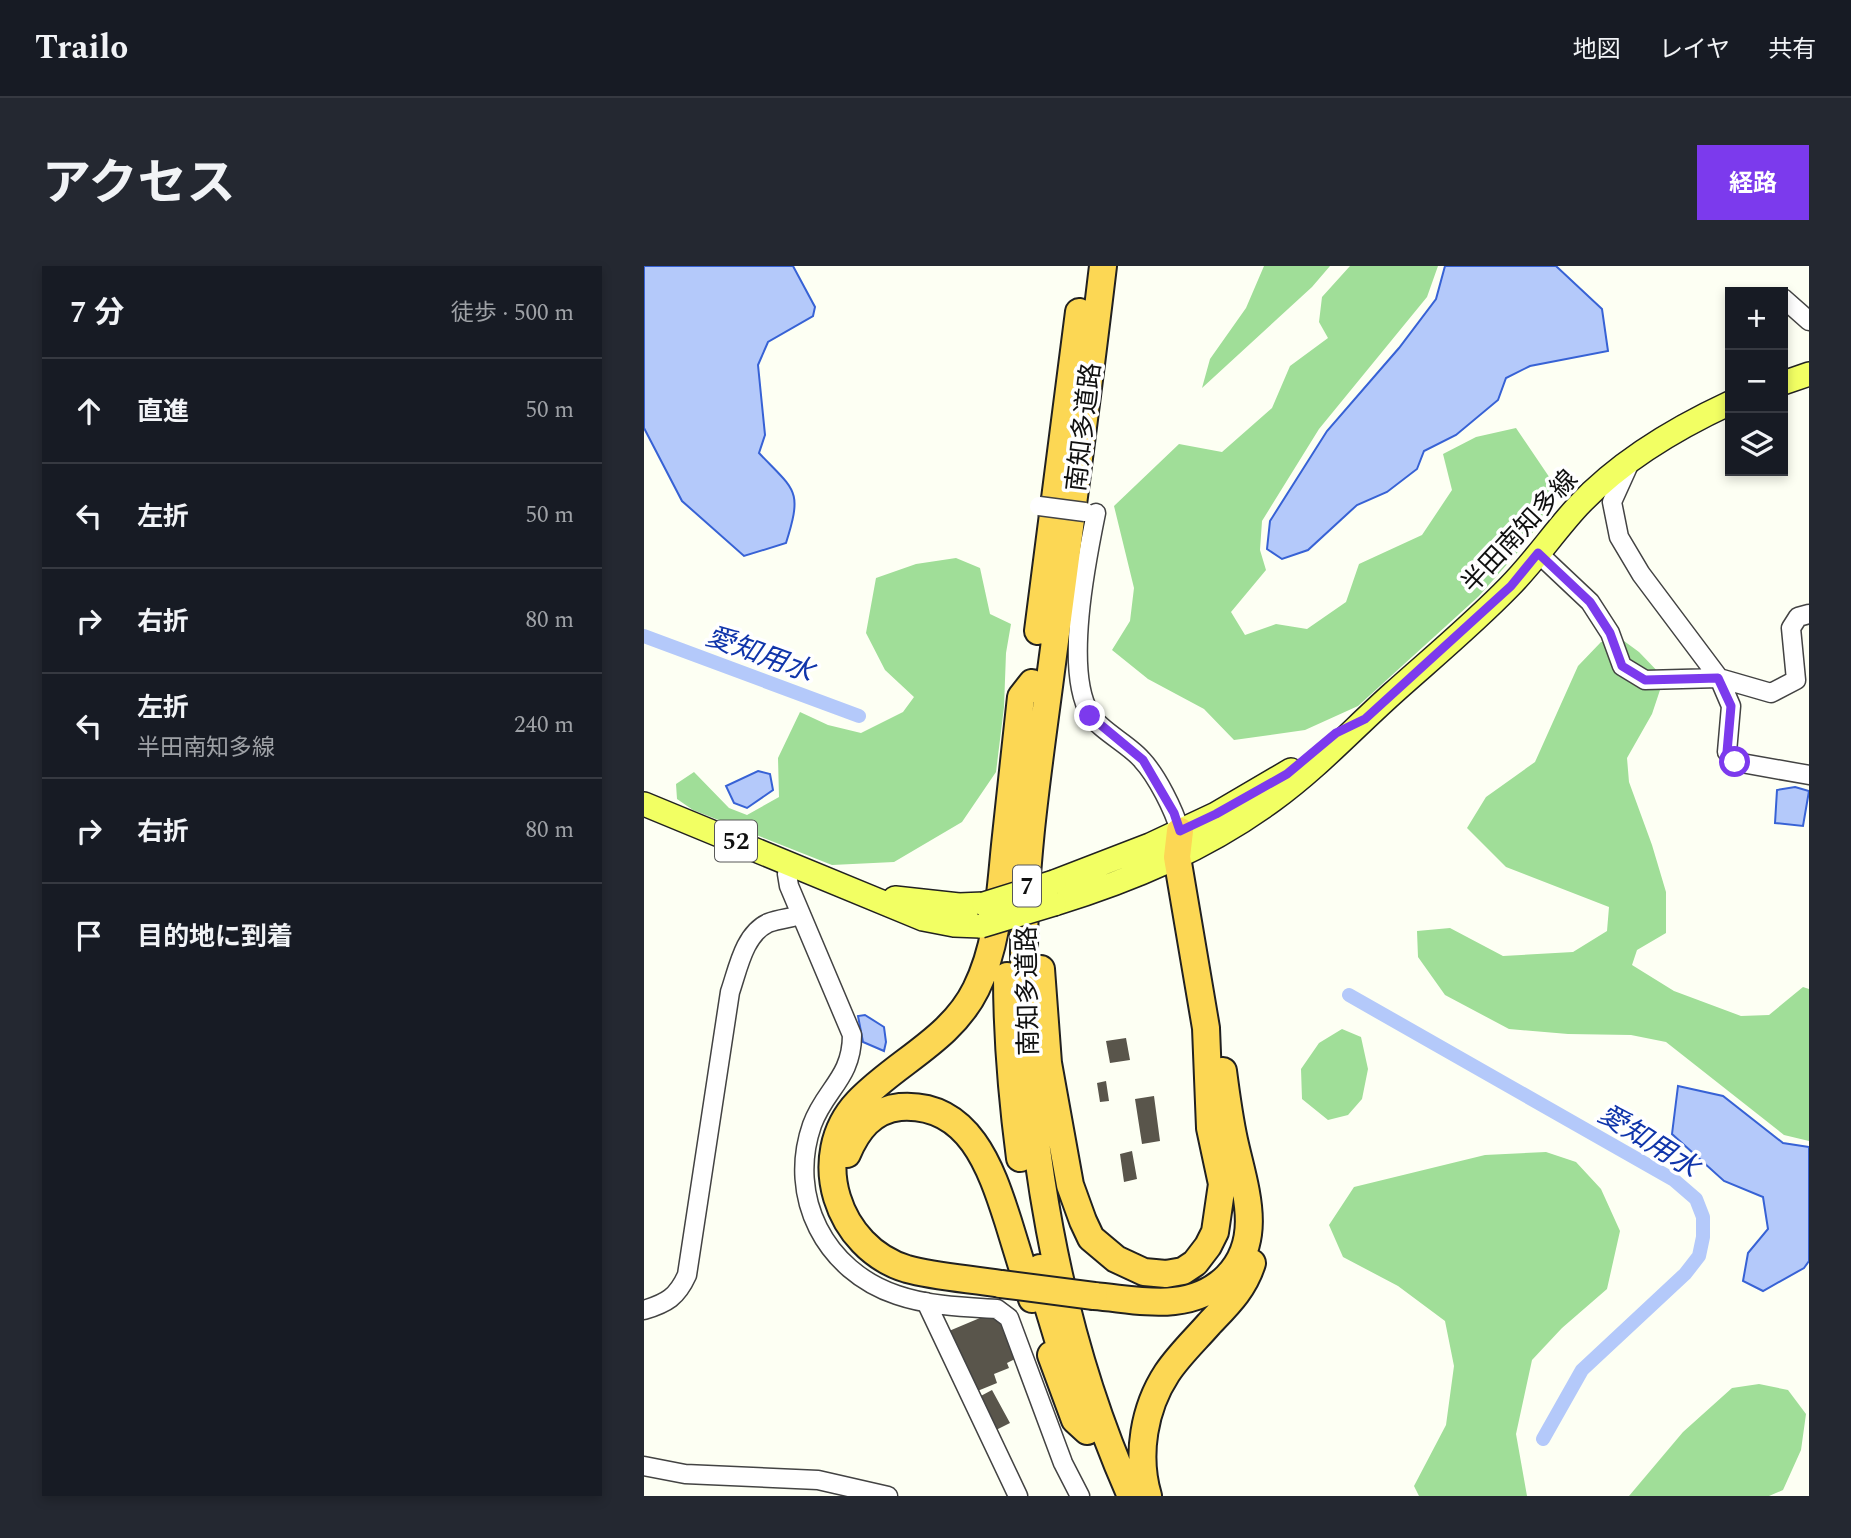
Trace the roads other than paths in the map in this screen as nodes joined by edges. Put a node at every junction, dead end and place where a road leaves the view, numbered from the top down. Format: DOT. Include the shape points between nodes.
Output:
graph roads {
  1 [pos="1084,266"];
  2 [pos="1103,266"];
  3 [pos="1788,303"];
  4 [pos="1809,321"];
  5 [pos="1809,374"];
  6 [pos="1788,381"];
  7 [pos="1725,405"];
  8 [pos="1632,457"];
  9 [pos="1039,506"];
  10 [pos="1538,553"];
  11 [pos="1809,614"];
  12 [pos="1718,678"];
  13 [pos="1032,683"];
  14 [pos="1809,775"];
  15 [pos="644,804"];
  16 [pos="1031,834"];
  17 [pos="1183,846"];
  18 [pos="790,863"];
  19 [pos="801,915"];
  20 [pos="1233,1183"];
  21 [pos="1002,1279"];
  22 [pos="926,1302"];
  23 [pos="644,1310"];
  24 [pos="1087,1431"];
  25 [pos="644,1466"];
  26 [pos="780,1487"];
  27 [pos="888,1496"];
  28 [pos="1018,1496"];
  29 [pos="1080,1496"];
  30 [pos="1112,1496"];
  31 [pos="1131,1496"];
  32 [pos="1148,1496"];
  1 -- 13 [label="highway, 南知多道路 / 7"];
  2 -- 16 [label="highway, 南知多道路 / 7"];
  3 -- 4 [label="street"];
  5 -- 6 [label="main road"];
  7 -- 8 [label="main road, 半田南知多線 / 52"];
  8 -- 10 [label="main road, 半田南知多線 / 52" via="1595,488"];
  8 -- 12 [label="street" via="1612,502 1619,537"];
  9 -- 17 [label="street, bridge" via="1091,513 1082,583 1081,689 1090,716 1143,760 1174,813"];
  10 -- 12 [label="street" via="1590,602 1610,633 1622,666 1645,680"];
  10 -- 17 [label="main road, 半田南知多線 / 52" via="1511,586 1365,719 1336,733 1287,774 1216,814"];
  11 -- 12 [label="street" via="1798,617 1791,628 1796,680 1772,693"];
  12 -- 14 [label="street" via="1731,706 1727,752 1735,762"];
  13 -- 21 [label="highway" via="1021,697 1002,884 992,953 982,977 946,1031 889,1074 847,1115 831,1165 832,1185 847,1222 886,1259 907,1269"];
  13 -- 24 [label="highway, 南知多道路 / 7" via="1008,934 1013,1105 1047,1303"];
  15 -- 18 [label="main road, 半田南知多線 / 52"];
  16 -- 20 [label="highway" via="1040,849 1039,944 1048,1063 1070,1185 1091,1238 1116,1259 1144,1272 1183,1271 1208,1246"];
  16 -- 31 [label="highway, 南知多道路 / 7" via="1025,1009 1041,1184 1077,1343"];
  17 -- 18 [label="main road, 半田南知多線 / 52, bridge" via="1133,878 1054,893 954,925 923,919"];
  17 -- 20 [label="highway" via="1206,1028 1210,1128"];
  18 -- 19 [label="street" via="789,886"];
  19 -- 22 [label="street" via="852,1035 850,1061 814,1119 808,1142 804,1171 809,1209 823,1240 851,1270 882,1289"];
  19 -- 23 [label="street" via="766,924 744,950 730,992 687,1275 680,1292"];
  20 -- 21 [label="highway" via="1226,1246 1208,1273 1193,1282 1147,1293 1094,1292"];
  20 -- 32 [label="highway" via="1259,1216 1257,1246 1244,1282 1157,1390 1146,1418 1142,1448"];
  21 -- 24 [label="highway" via="921,1262 890,1249 870,1232 852,1207 844,1170 854,1137 864,1124 894,1108 937,1111 979,1149 995,1180 1075,1420"];
  22 -- 28 [label="street"];
  22 -- 29 [label="street" via="997,1309 1009,1318 1063,1463"];
  24 -- 30 [label="highway, 南知多道路 / 7"];
  25 -- 26 [label="street"];
  26 -- 27 [label="street" via="818,1480"];
}
